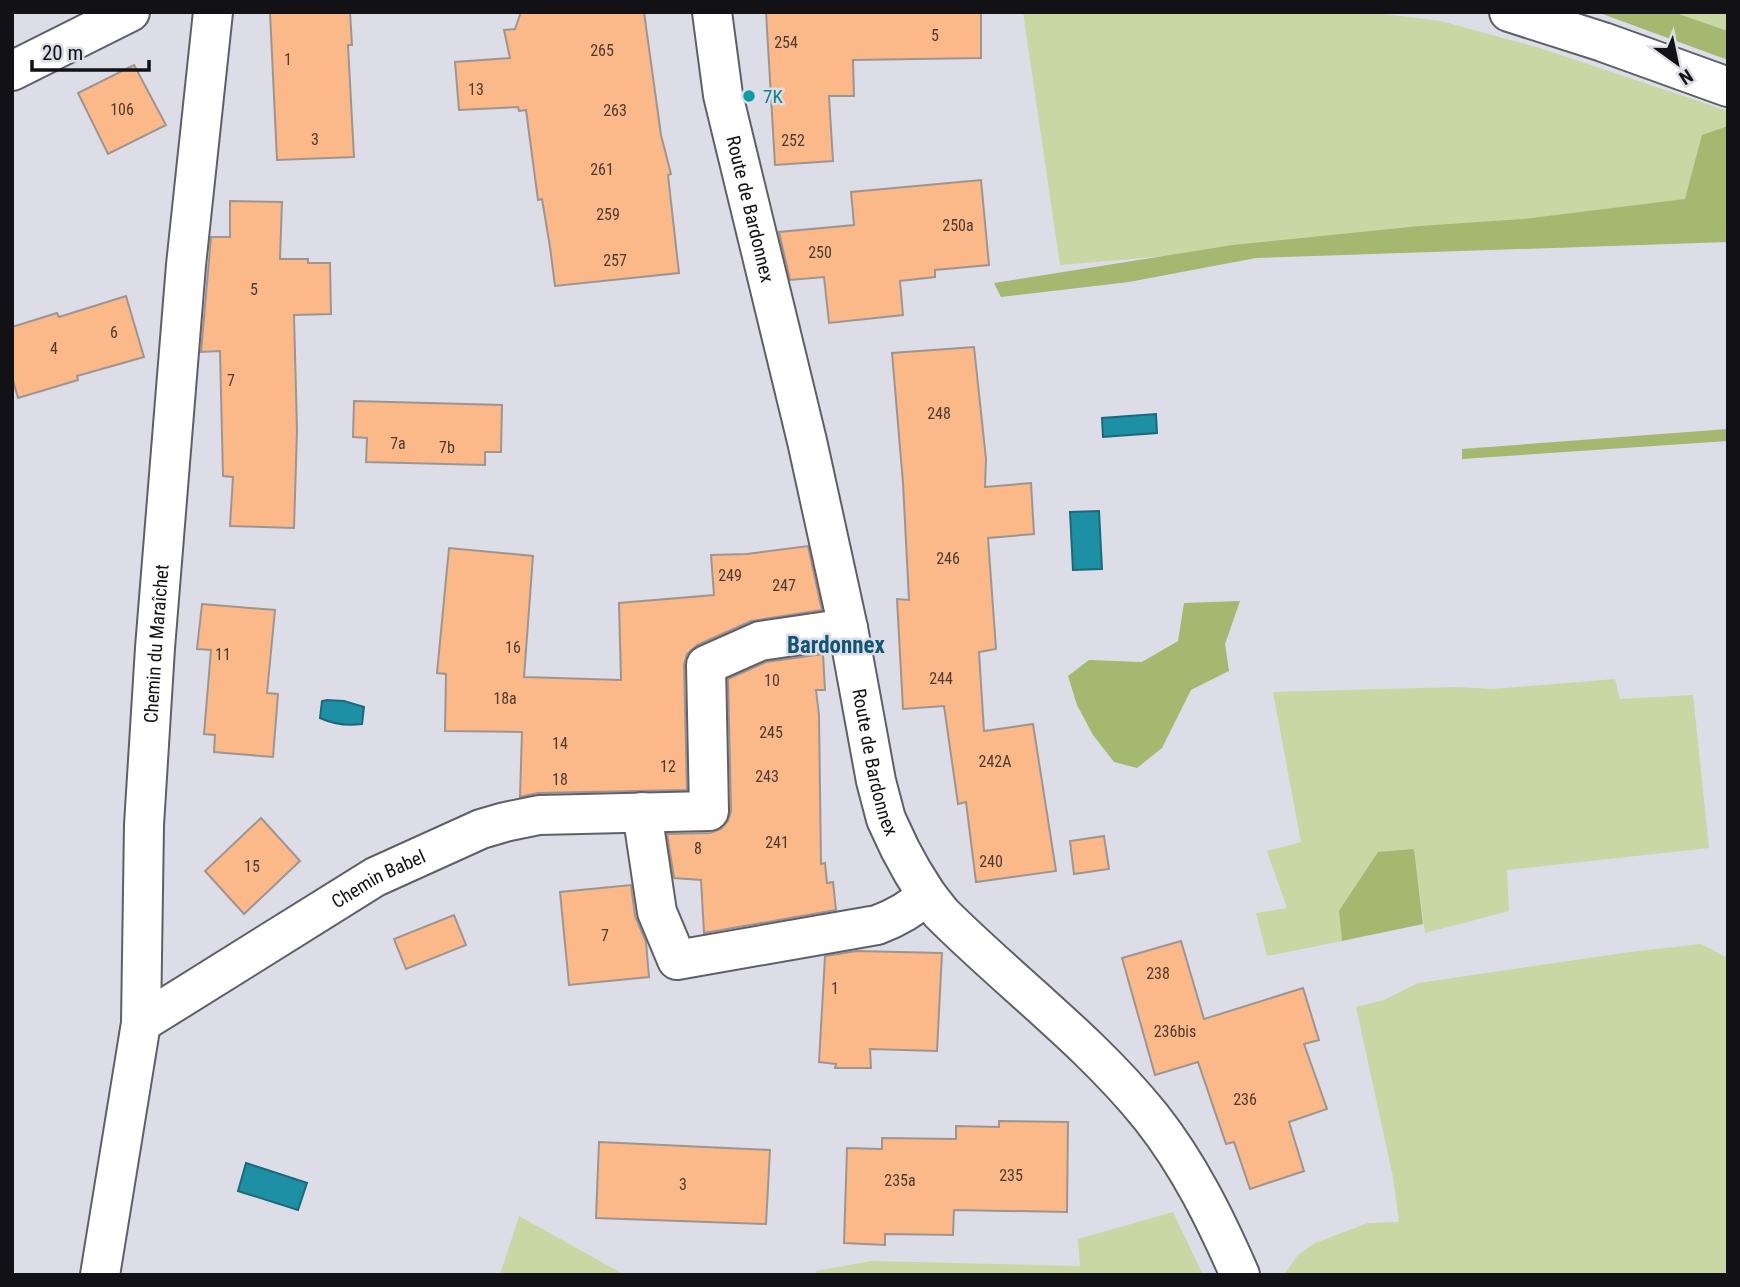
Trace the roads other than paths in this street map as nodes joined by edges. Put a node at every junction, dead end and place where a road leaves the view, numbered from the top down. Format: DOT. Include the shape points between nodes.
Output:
graph roads {
  1 [pos="130,12"];
  2 [pos="213,12"];
  3 [pos="712,12"];
  4 [pos="1509,12"];
  5 [pos="12,71"];
  6 [pos="1728,87"];
  7 [pos="848,628"];
  8 [pos="642,812"];
  9 [pos="927,895"];
  10 [pos="141,1023"];
  11 [pos="100,1275"];
  12 [pos="1240,1275"];
  1 -- 5 [label="street"];
  2 -- 10 [label="street, Chemin du Maraîchet" via="186,265 154,660 144,825"];
  3 -- 7 [label="street, Route de Bardonnex" via="723,94"];
  4 -- 6 [label="street"];
  7 -- 8 [label="street, Chemin Babel" via="760,641 706,665 709,811"];
  7 -- 9 [label="street, Route de Bardonnex" via="886,819"];
  8 -- 9 [label="street" via="657,912 677,960 877,925 913,908"];
  8 -- 10 [label="street, Chemin Babel" via="539,815 481,829 375,877"];
  9 -- 12 [label="street, Route de Bardonnex" via="958,930 1062,1023 1152,1118 1205,1199"];
  10 -- 11 [label="street, Chemin du Maraîchet"];
}
